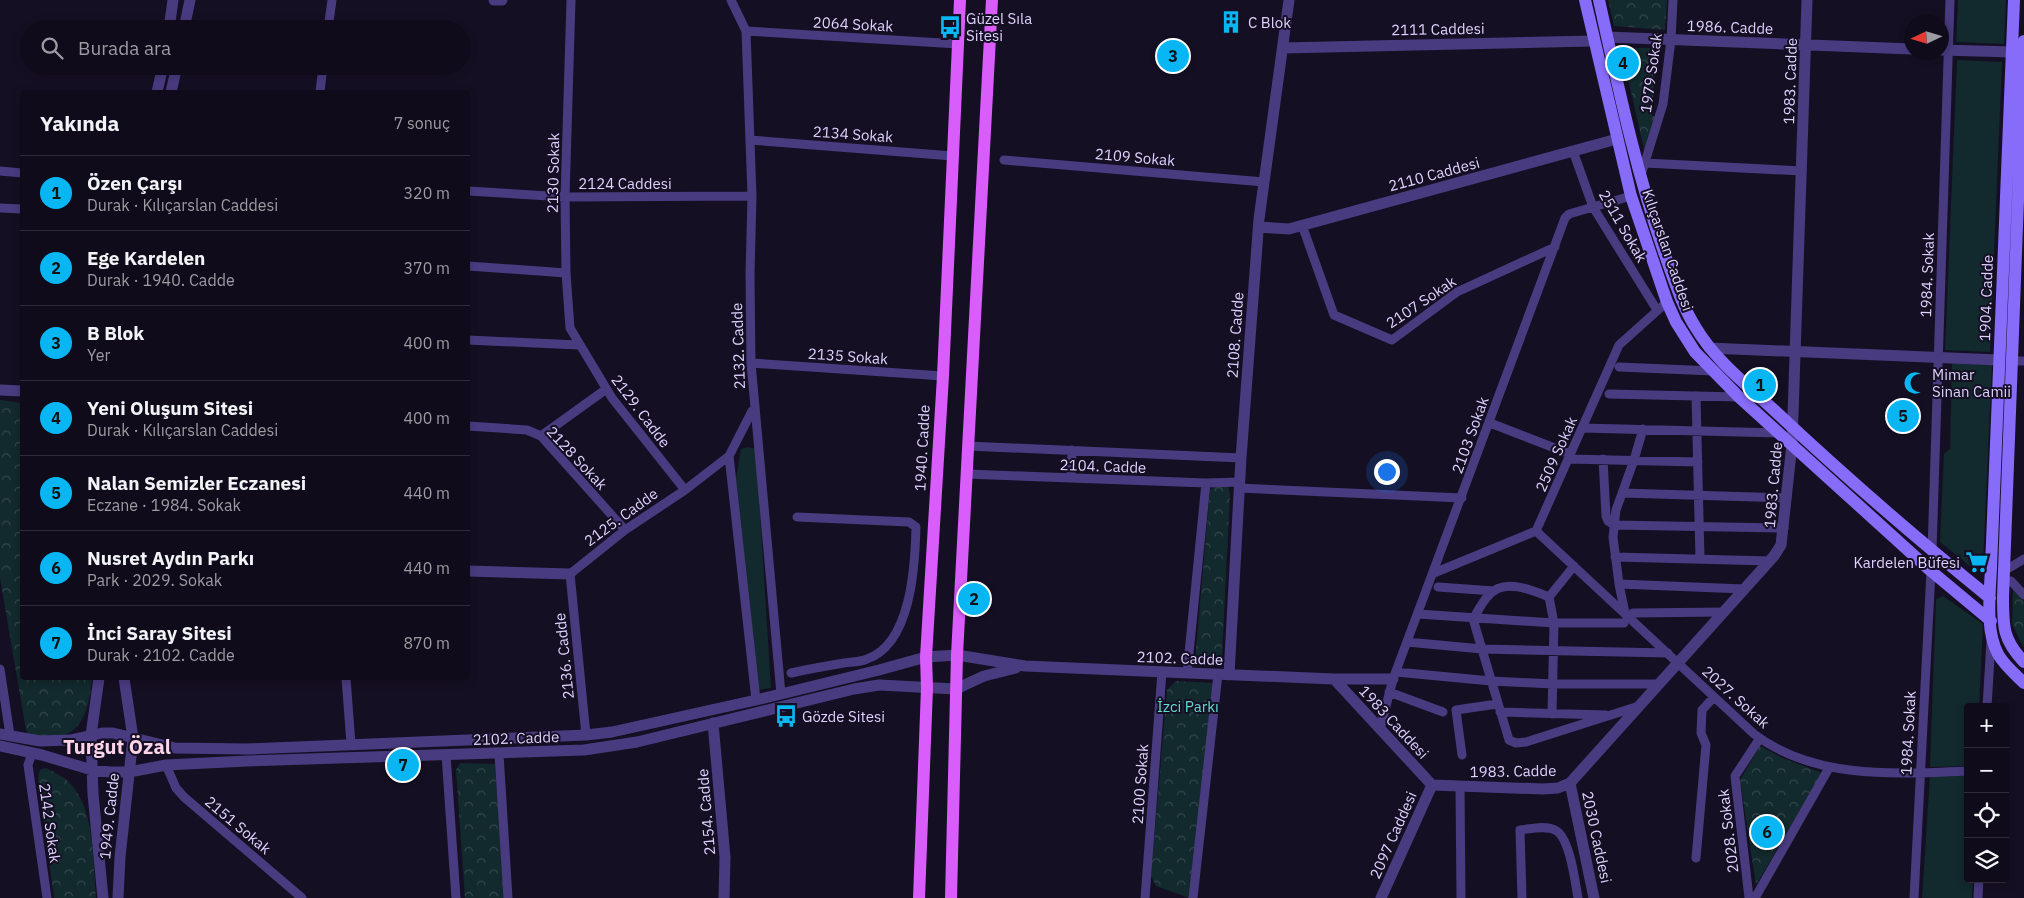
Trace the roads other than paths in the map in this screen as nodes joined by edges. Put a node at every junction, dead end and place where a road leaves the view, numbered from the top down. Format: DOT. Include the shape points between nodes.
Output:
graph roads {
  1 [pos="164,0"];
  2 [pos="174,0"];
  3 [pos="332,0"];
  4 [pos="494,0"];
  5 [pos="502,0"];
  6 [pos="571,0"];
  7 [pos="730,0"];
  8 [pos="960,0"];
  9 [pos="992,0"];
  10 [pos="1290,0"];
  11 [pos="1585,0"];
  12 [pos="1599,0"];
  13 [pos="1673,0"];
  14 [pos="1807,0"];
  15 [pos="1950,0"];
  16 [pos="2014,0"];
  17 [pos="192,3"];
  18 [pos="172,14"];
  19 [pos="1948,15"];
  20 [pos="171,20"];
  21 [pos="187,20"];
  22 [pos="329,20"];
  23 [pos="746,31"];
  24 [pos="1607,38"];
  25 [pos="1671,40"];
  26 [pos="1594,41"];
  27 [pos="2024,41"];
  28 [pos="958,44"];
  29 [pos="1806,45"];
  30 [pos="1283,48"];
  31 [pos="1904,49"];
  32 [pos="1949,50"];
  33 [pos="2020,53"];
  34 [pos="1945,60"];
  35 [pos="160,75"];
  36 [pos="175,75"];
  37 [pos="322,75"];
  38 [pos="157,90"];
  39 [pos="171,90"];
  40 [pos="320,90"];
  41 [pos="1616,139"];
  42 [pos="750,140"];
  43 [pos="1574,151"];
  44 [pos="953,156"];
  45 [pos="1004,160"];
  46 [pos="1645,163"];
  47 [pos="0,171"];
  48 [pos="1802,171"];
  49 [pos="20,172"];
  50 [pos="1640,177"];
  51 [pos="1264,182"];
  52 [pos="470,191"];
  53 [pos="752,196"];
  54 [pos="1631,196"];
  55 [pos="565,197"];
  56 [pos="1593,207"];
  57 [pos="0,208"];
  58 [pos="20,209"];
  59 [pos="1302,225"];
  60 [pos="1259,226"];
  61 [pos="1555,247"];
  62 [pos="470,266"];
  63 [pos="566,273"];
  64 [pos="1662,306"];
  65 [pos="470,340"];
  66 [pos="579,345"];
  67 [pos="1710,348"];
  68 [pos="1795,351"];
  69 [pos="1938,358"];
  70 [pos="2012,361"];
  71 [pos="752,363"];
  72 [pos="1620,367"];
  73 [pos="1713,371"];
  74 [pos="943,376"];
  75 [pos="0,390"];
  76 [pos="606,390"];
  77 [pos="20,392"];
  78 [pos="1609,394"];
  79 [pos="1696,396"];
  80 [pos="1739,397"];
  81 [pos="754,410"];
  82 [pos="1490,423"];
  83 [pos="470,426"];
  84 [pos="1582,428"];
  85 [pos="1792,428"];
  86 [pos="1643,429"];
  87 [pos="1698,430"];
  88 [pos="1779,433"];
  89 [pos="541,436"];
  90 [pos="1792,444"];
  91 [pos="968,446"];
  92 [pos="1072,450"];
  93 [pos="729,456"];
  94 [pos="1569,456"];
  95 [pos="1241,458"];
  96 [pos="1603,460"];
  97 [pos="1634,460"];
  98 [pos="1698,462"];
  99 [pos="966,474"];
  100 [pos="1071,478"];
  101 [pos="1206,483"];
  102 [pos="1239,485"];
  103 [pos="685,490"];
  104 [pos="1622,493"];
  105 [pos="1699,496"];
  106 [pos="1462,498"];
  107 [pos="1787,498"];
  108 [pos="797,516"];
  109 [pos="1614,525"];
  110 [pos="1699,526"];
  111 [pos="1784,528"];
  112 [pos="625,530"];
  113 [pos="1536,531"];
  114 [pos="1932,550"];
  115 [pos="1615,557"];
  116 [pos="1700,559"];
  117 [pos="2024,559"];
  118 [pos="1770,561"];
  119 [pos="1574,566"];
  120 [pos="470,571"];
  121 [pos="1931,571"];
  122 [pos="1434,573"];
  123 [pos="570,574"];
  124 [pos="2007,576"];
  125 [pos="1619,584"];
  126 [pos="1438,587"];
  127 [pos="1744,589"];
  128 [pos="1494,591"];
  129 [pos="2024,594"];
  130 [pos="1550,597"];
  131 [pos="1997,598"];
  132 [pos="1724,612"];
  133 [pos="1418,614"];
  134 [pos="1627,616"];
  135 [pos="1473,619"];
  136 [pos="1554,623"];
  137 [pos="1995,623"];
  138 [pos="1407,642"];
  139 [pos="1482,650"];
  140 [pos="1553,652"];
  141 [pos="1668,653"];
  142 [pos="956,655"];
  143 [pos="926,657"];
  144 [pos="2024,662"];
  145 [pos="1678,663"];
  146 [pos="839,664"];
  147 [pos="1025,666"];
  148 [pos="0,669"];
  149 [pos="791,672"];
  150 [pos="1162,672"];
  151 [pos="1187,673"];
  152 [pos="1224,675"];
  153 [pos="1394,676"];
  154 [pos="841,679"];
  155 [pos="1334,679"];
  156 [pos="99,680"];
  157 [pos="124,680"];
  158 [pos="346,680"];
  159 [pos="1491,681"];
  160 [pos="2024,683"];
  161 [pos="1552,684"];
  162 [pos="1659,684"];
  163 [pos="927,688"];
  164 [pos="956,689"];
  165 [pos="1389,692"];
  166 [pos="780,694"];
  167 [pos="1714,697"];
  168 [pos="756,700"];
  169 [pos="1988,703"];
  170 [pos="1640,705"];
  171 [pos="1498,708"];
  172 [pos="1443,712"];
  173 [pos="1552,714"];
  174 [pos="1614,715"];
  175 [pos="714,723"];
  176 [pos="1380,729"];
  177 [pos="5,735"];
  178 [pos="91,735"];
  179 [pos="586,735"];
  180 [pos="133,738"];
  181 [pos="1760,738"];
  182 [pos="351,744"];
  183 [pos="0,746"];
  184 [pos="32,752"];
  185 [pos="499,754"];
  186 [pos="446,755"];
  187 [pos="1462,755"];
  188 [pos="166,765"];
  189 [pos="1829,768"];
  190 [pos="92,770"];
  191 [pos="1964,771"];
  192 [pos="129,772"];
  193 [pos="1920,773"];
  194 [pos="1570,783"];
  195 [pos="1432,785"];
  196 [pos="1460,786"];
  197 [pos="1696,858"];
  198 [pos="1979,883"];
  199 [pos="47,898"];
  200 [pos="103,898"];
  201 [pos="118,898"];
  202 [pos="302,898"];
  203 [pos="456,898"];
  204 [pos="508,898"];
  205 [pos="724,898"];
  206 [pos="919,898"];
  207 [pos="951,898"];
  208 [pos="1145,898"];
  209 [pos="1193,898"];
  210 [pos="1381,898"];
  211 [pos="1461,898"];
  212 [pos="1522,898"];
  213 [pos="1578,898"];
  214 [pos="1594,898"];
  215 [pos="1749,898"];
  216 [pos="1755,898"];
  217 [pos="1914,898"];
  218 [pos="1978,898"];
  1 -- 18 [label="street"];
  2 -- 18 [label="street"];
  3 -- 22 [label="street"];
  4 -- 5 [label="street"];
  6 -- 55 [label="street, 2130 Sokak"];
  7 -- 23 [label="street, 2132. Cadde"];
  8 -- 28 [label="main road, 1940. Cadde"];
  9 -- 91 [label="main road"];
  10 -- 30 [label="street, 2108. Cadde"];
  11 -- 26 [label="main road, Kılıçarslan Caddesi"];
  12 -- 24 [label="main road, Kılıçarslan Caddesi"];
  13 -- 25 [label="street, 1979 Sokak"];
  14 -- 29 [label="street, 1983. Cadde"];
  15 -- 19 [label="street, 1984. Sokak"];
  16 -- 33 [label="main road, 1904. Cadde"];
  17 -- 21 [label="street"];
  18 -- 20 [label="street"];
  23 -- 28 [label="street, 2064 Sokak"];
  23 -- 42 [label="street, 2132. Cadde"];
  24 -- 25 [label="street, 1986. Cadde"];
  24 -- 26 [label="main road"];
  24 -- 50 [label="main road, Kılıçarslan Caddesi"];
  25 -- 29 [label="street, 1986. Cadde"];
  25 -- 46 [label="street, 1979 Sokak" via="1663,104"];
  26 -- 30 [label="street, 2111 Caddesi"];
  26 -- 41 [label="main road, Kılıçarslan Caddesi"];
  27 -- 33 [label="main road, 1904. Cadde"];
  28 -- 44 [label="main road, 1940. Cadde"];
  29 -- 31 [label="street, 1986. Cadde"];
  29 -- 48 [label="street, 1983. Cadde"];
  30 -- 51 [label="street, 2108. Cadde"];
  32 -- 33 [label="street"];
  33 -- 70 [label="main road, 1904. Cadde"];
  34 -- 69 [label="street, 1984. Sokak"];
  35 -- 38 [label="street"];
  36 -- 39 [label="street"];
  37 -- 40 [label="street"];
  41 -- 43 [label="street, 2110 Caddesi"];
  41 -- 54 [label="main road, Kılıçarslan Caddesi"];
  42 -- 44 [label="street, 2134 Sokak"];
  42 -- 53 [label="street, 2132. Cadde"];
  43 -- 56 [label="street, 2511 Sokak"];
  43 -- 59 [label="street, 2110 Caddesi"];
  44 -- 74 [label="main road, 1940. Cadde"];
  45 -- 51 [label="street, 2109 Sokak"];
  46 -- 48 [label="street"];
  46 -- 50 [label="street, 1979 Sokak"];
  47 -- 49 [label="street"];
  48 -- 68 [label="street, 1983. Cadde"];
  50 -- 67 [label="main road, Kılıçarslan Caddesi" via="1676,286 1694,326"];
  51 -- 60 [label="street, 2108. Cadde"];
  52 -- 55 [label="street, 2124 Caddesi"];
  53 -- 55 [label="street, 2124 Caddesi"];
  53 -- 71 [label="street, 2132. Cadde"];
  54 -- 56 [label="street, 2103 Sokak"];
  54 -- 64 [label="main road, Kılıçarslan Caddesi"];
  55 -- 63 [label="street, 2130 Sokak"];
  56 -- 61 [label="street, 2103 Sokak" via="1567,216"];
  56 -- 64 [label="street, 2511 Sokak"];
  57 -- 58 [label="street"];
  59 -- 60 [label="street, 2110 Caddesi" via="1287,229"];
  59 -- 61 [label="street, 2107 Sokak" via="1334,316 1389,340 1395,339 1457,292"];
  60 -- 95 [label="street, 2108. Cadde"];
  61 -- 82 [label="street, 2103 Sokak"];
  62 -- 63 [label="street"];
  63 -- 66 [label="street, 2130 Sokak" via="570,328"];
  64 -- 73 [label="main road, Kılıçarslan Caddesi"];
  64 -- 84 [label="street, 2509 Sokak" via="1621,342"];
  65 -- 66 [label="street"];
  66 -- 76 [label="street, 2129. Cadde"];
  67 -- 68 [label="street"];
  67 -- 85 [label="main road, Kılıçarslan Caddesi"];
  68 -- 69 [label="street"];
  68 -- 85 [label="street, 1983. Cadde"];
  69 -- 70 [label="street"];
  69 -- 114 [label="street, 1984. Sokak"];
  70 -- 124 [label="main road, 1904. Cadde"];
  70 -- 131 [label="main road, 1904. Cadde"];
  71 -- 74 [label="street, 2135 Sokak"];
  71 -- 81 [label="street, 2132. Cadde"];
  72 -- 73 [label="street"];
  73 -- 80 [label="main road, Kılıçarslan Caddesi"];
  74 -- 143 [label="main road, 1940. Cadde"];
  75 -- 77 [label="street"];
  76 -- 89 [label="street"];
  76 -- 103 [label="street, 2129. Cadde"];
  78 -- 79 [label="street"];
  79 -- 80 [label="street"];
  79 -- 87 [label="street"];
  80 -- 88 [label="main road, Kılıçarslan Caddesi"];
  81 -- 93 [label="street, 2125. Cadde"];
  81 -- 166 [label="street, 2132. Cadde"];
  82 -- 94 [label="street"];
  82 -- 106 [label="street, 2103 Sokak"];
  83 -- 89 [label="street, 2128 Sokak" via="527,430"];
  84 -- 86 [label="street"];
  84 -- 94 [label="street, 2509 Sokak"];
  85 -- 90 [label="street, 1983. Cadde"];
  85 -- 114 [label="main road, Kılıçarslan Caddesi"];
  86 -- 87 [label="street"];
  86 -- 97 [label="street"];
  87 -- 88 [label="street"];
  87 -- 98 [label="street"];
  88 -- 90 [label="main road, Kılıçarslan Caddesi"];
  89 -- 112 [label="street, 2128 Sokak"];
  90 -- 107 [label="street, 1983. Cadde"];
  90 -- 121 [label="main road, Kılıçarslan Caddesi"];
  91 -- 92 [label="street, 2104. Cadde"];
  91 -- 99 [label="main road"];
  92 -- 95 [label="street, 2104. Cadde"];
  92 -- 100 [label="street"];
  93 -- 103 [label="street, 2125. Cadde"];
  93 -- 168 [label="street"];
  94 -- 96 [label="street"];
  94 -- 113 [label="street, 2509 Sokak"];
  95 -- 102 [label="street, 2108. Cadde"];
  96 -- 97 [label="street"];
  96 -- 109 [label="street" via="1606,516"];
  97 -- 98 [label="street"];
  97 -- 104 [label="street"];
  98 -- 105 [label="street"];
  99 -- 100 [label="street, 2104. Cadde"];
  99 -- 142 [label="main road"];
  100 -- 101 [label="street, 2104. Cadde"];
  101 -- 102 [label="street, 2104. Cadde"];
  101 -- 151 [label="street"];
  102 -- 106 [label="street, 2104. Cadde"];
  102 -- 152 [label="street, 2108. Cadde"];
  103 -- 112 [label="street, 2125. Cadde"];
  104 -- 105 [label="street"];
  104 -- 109 [label="street"];
  105 -- 107 [label="street"];
  105 -- 110 [label="street"];
  106 -- 122 [label="street, 2103 Sokak"];
  107 -- 111 [label="street, 1983. Cadde"];
  108 -- 146 [label="street" via="909,522 916,527 907,607 897,632 880,652 866,659"];
  109 -- 110 [label="street"];
  109 -- 115 [label="street"];
  110 -- 111 [label="street"];
  110 -- 116 [label="street"];
  111 -- 118 [label="street, 1983. Cadde" via="1781,545"];
  112 -- 123 [label="street, 2125. Cadde"];
  113 -- 119 [label="street, 2027. Sokak"];
  113 -- 122 [label="street"];
  114 -- 131 [label="main road, Kılıçarslan Caddesi"];
  115 -- 116 [label="street"];
  115 -- 125 [label="street"];
  116 -- 118 [label="street"];
  117 -- 124 [label="street"];
  118 -- 127 [label="street, 1983. Cadde"];
  119 -- 130 [label="street"];
  119 -- 134 [label="street, 2027. Sokak"];
  120 -- 123 [label="street"];
  121 -- 137 [label="main road, Kılıçarslan Caddesi"];
  121 -- 193 [label="street, 1984. Sokak"];
  122 -- 133 [label="street, 2103 Sokak"];
  123 -- 179 [label="street, 2136. Cadde"];
  124 -- 129 [label="street"];
  124 -- 131 [label="main road, 1904. Cadde"];
  125 -- 127 [label="street"];
  125 -- 134 [label="street"];
  126 -- 128 [label="street"];
  127 -- 132 [label="street, 1983. Cadde"];
  128 -- 130 [label="street" via="1516,587"];
  128 -- 135 [label="street"];
  130 -- 136 [label="street"];
  131 -- 137 [label="main road"];
  132 -- 134 [label="street"];
  132 -- 145 [label="street, 1983. Cadde"];
  133 -- 135 [label="street"];
  133 -- 138 [label="street, 2103 Sokak"];
  134 -- 136 [label="street"];
  134 -- 141 [label="street, 2027. Sokak"];
  135 -- 136 [label="street"];
  135 -- 139 [label="street"];
  136 -- 140 [label="street"];
  137 -- 144 [label="main road"];
  137 -- 160 [label="main road" via="1994,644 2000,657"];
  137 -- 169 [label="street"];
  138 -- 139 [label="street"];
  138 -- 153 [label="street, 2103 Sokak"];
  139 -- 140 [label="street"];
  139 -- 159 [label="street"];
  140 -- 141 [label="street"];
  140 -- 161 [label="street"];
  141 -- 145 [label="street, 2027. Sokak"];
  142 -- 143 [label="street, 2102. Cadde"];
  142 -- 147 [label="street, 2102. Cadde"];
  142 -- 164 [label="main road"];
  143 -- 154 [label="street, 2102. Cadde"];
  143 -- 163 [label="main road, 1940. Cadde"];
  145 -- 162 [label="street, 1983. Cadde"];
  145 -- 167 [label="street, 2027. Sokak"];
  146 -- 149 [label="street"];
  146 -- 154 [label="street"];
  147 -- 150 [label="street, 2102. Cadde"];
  147 -- 164 [label="street, 2102. Cadde" via="992,674"];
  148 -- 177 [label="street"];
  150 -- 151 [label="street, 2102. Cadde"];
  150 -- 208 [label="street, 2100 Sokak"];
  151 -- 152 [label="street, 2102. Cadde"];
  152 -- 155 [label="street, 2102. Cadde"];
  152 -- 209 [label="street"];
  153 -- 155 [label="street, 2102. Cadde"];
  153 -- 159 [label="street"];
  153 -- 165 [label="street, 2103 Sokak"];
  154 -- 166 [label="street, 2102. Cadde"];
  155 -- 176 [label="street, 1983 Caddesi"];
  156 -- 178 [label="street, 1949. Cadde"];
  157 -- 180 [label="street, 1949. Cadde"];
  158 -- 182 [label="street"];
  159 -- 161 [label="street"];
  159 -- 171 [label="street"];
  161 -- 162 [label="street"];
  161 -- 173 [label="street"];
  162 -- 170 [label="street, 1983. Cadde"];
  163 -- 164 [label="street, 2102. Cadde"];
  163 -- 175 [label="street, 2102. Cadde" via="879,685 854,689"];
  163 -- 206 [label="main road, 1940. Cadde"];
  164 -- 207 [label="main road"];
  165 -- 172 [label="street"];
  165 -- 176 [label="street, 2103 Sokak"];
  166 -- 168 [label="street, 2102. Cadde"];
  167 -- 181 [label="street, 2027. Sokak"];
  167 -- 197 [label="street" via="1702,710 1701,733 1706,745"];
  168 -- 179 [label="street, 2102. Cadde"];
  170 -- 174 [label="street"];
  170 -- 194 [label="street, 1983. Cadde"];
  171 -- 173 [label="street"];
  171 -- 174 [label="street" via="1507,738 1521,743"];
  171 -- 187 [label="street" via="1456,710"];
  173 -- 174 [label="street"];
  175 -- 185 [label="street, 2102. Cadde" via="614,747"];
  175 -- 205 [label="street, 2154. Cadde" via="725,857"];
  176 -- 195 [label="street, 1983 Caddesi"];
  177 -- 178 [label="street, 2102. Cadde" via="40,741 70,740"];
  178 -- 180 [label="street, 2102. Cadde" via="113,733"];
  178 -- 190 [label="street, 1949. Cadde"];
  179 -- 182 [label="street, 2102. Cadde"];
  180 -- 182 [label="street, 2102. Cadde" via="174,748 248,749"];
  180 -- 192 [label="street, 1949. Cadde"];
  181 -- 189 [label="street, 2027. Sokak" via="1793,756"];
  181 -- 215 [label="street, 2028. Sokak" via="1736,776"];
  183 -- 184 [label="street, 2102. Cadde"];
  184 -- 190 [label="street, 2102. Cadde"];
  184 -- 199 [label="street, 2142 Sokak" via="28,765"];
  185 -- 186 [label="street, 2102. Cadde"];
  185 -- 204 [label="street"];
  186 -- 188 [label="street, 2102. Cadde"];
  186 -- 203 [label="street"];
  188 -- 192 [label="street, 2102. Cadde"];
  188 -- 202 [label="street, 2151 Sokak" via="176,788 184,797"];
  189 -- 193 [label="street, 2027. Sokak"];
  189 -- 216 [label="street"];
  190 -- 192 [label="street, 2102. Cadde"];
  190 -- 200 [label="street, 1949. Cadde"];
  191 -- 193 [label="street, 2027. Sokak"];
  192 -- 201 [label="street, 1949. Cadde"];
  193 -- 217 [label="street, 1984. Sokak"];
  194 -- 196 [label="street, 1983. Cadde" via="1551,788"];
  194 -- 214 [label="street, 2030 Caddesi"];
  195 -- 196 [label="street, 1983. Cadde"];
  195 -- 210 [label="street, 2097 Caddesi"];
  196 -- 211 [label="street"];
  198 -- 218 [label="street"];
  212 -- 213 [label="street" via="1520,830 1544,828 1562,835"];
}
